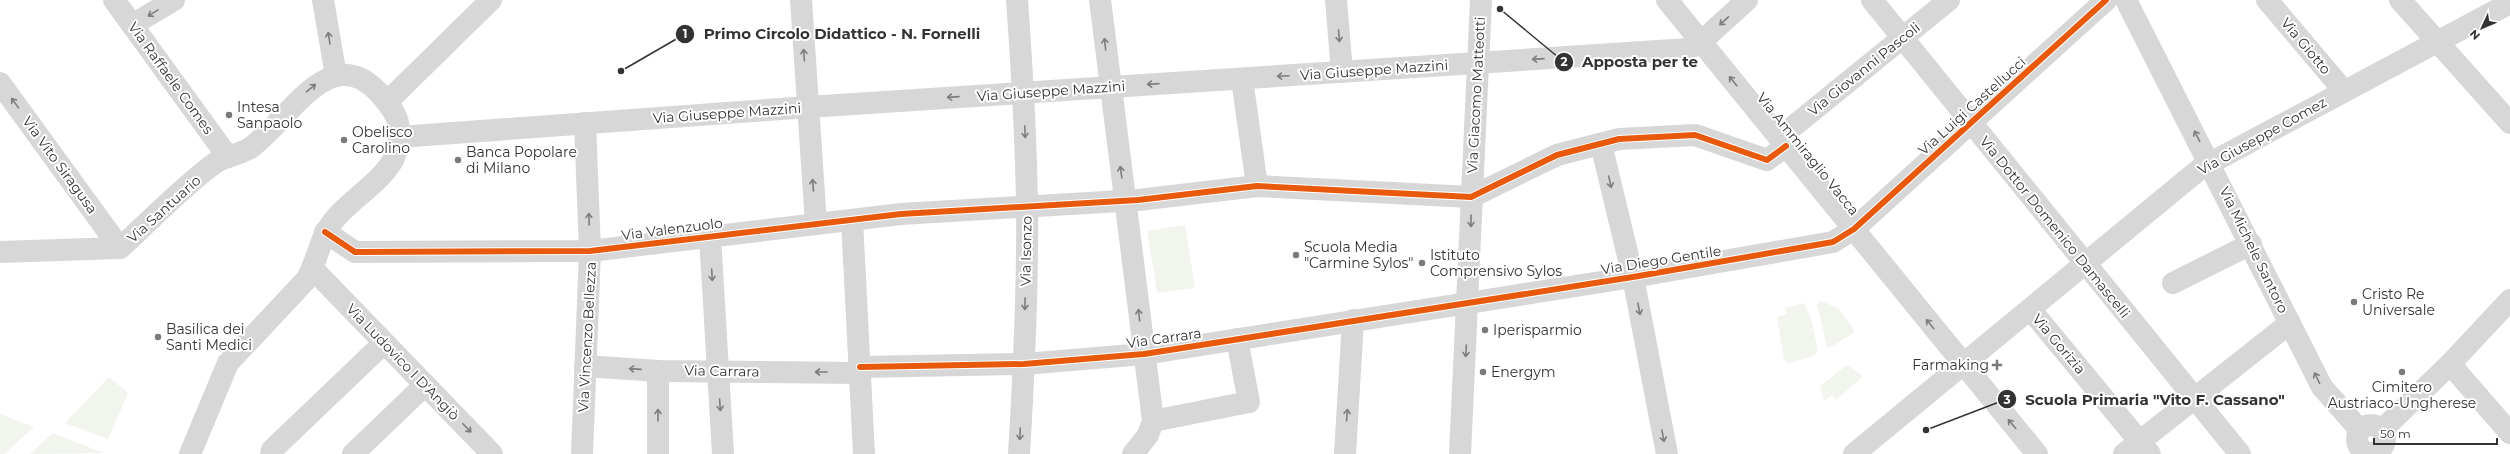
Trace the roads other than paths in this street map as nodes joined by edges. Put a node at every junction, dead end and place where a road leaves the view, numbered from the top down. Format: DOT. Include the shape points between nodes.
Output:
graph roads {
  1 [pos="114,0"];
  2 [pos="174,0"];
  3 [pos="323,0"];
  4 [pos="491,0"];
  5 [pos="800,0"];
  6 [pos="1017,0"];
  7 [pos="1100,0"];
  8 [pos="1336,0"];
  9 [pos="1481,0"];
  10 [pos="1667,0"];
  11 [pos="1747,0"];
  12 [pos="1872,0"];
  13 [pos="1949,0"];
  14 [pos="2267,0"];
  15 [pos="2400,0"];
  16 [pos="2101,1"];
  17 [pos="2510,3"];
  18 [pos="2131,9"];
  19 [pos="132,26"];
  20 [pos="1903,38"];
  21 [pos="1701,42"];
  22 [pos="2437,42"];
  23 [pos="1479,63"];
  24 [pos="1342,72"];
  25 [pos="336,76"];
  26 [pos="1242,78"];
  27 [pos="0,83"];
  28 [pos="1110,87"];
  29 [pos="2344,91"];
  30 [pos="1023,93"];
  31 [pos="386,102"];
  32 [pos="808,107"];
  33 [pos="585,123"];
  34 [pos="2510,123"];
  35 [pos="1971,124"];
  36 [pos="399,137"];
  37 [pos="1783,142"];
  38 [pos="1601,144"];
  39 [pos="228,157"];
  40 [pos="2210,162"];
  41 [pos="1258,186"];
  42 [pos="1471,197"];
  43 [pos="1125,200"];
  44 [pos="1027,206"];
  45 [pos="852,220"];
  46 [pos="816,224"];
  47 [pos="1854,229"];
  48 [pos="325,232"];
  49 [pos="710,236"];
  50 [pos="2252,244"];
  51 [pos="120,248"];
  52 [pos="590,251"];
  53 [pos="0,252"];
  54 [pos="2085,264"];
  55 [pos="313,269"];
  56 [pos="1633,277"];
  57 [pos="2173,283"];
  58 [pos="2510,300"];
  59 [pos="1469,302"];
  60 [pos="2030,309"];
  61 [pos="1353,320"];
  62 [pos="2290,323"];
  63 [pos="1236,339"];
  64 [pos="384,343"];
  65 [pos="1144,354"];
  66 [pos="1024,364"];
  67 [pos="1962,364"];
  68 [pos="2450,364"];
  69 [pos="585,366"];
  70 [pos="860,370"];
  71 [pos="658,371"];
  72 [pos="717,372"];
  73 [pos="425,385"];
  74 [pos="2194,398"];
  75 [pos="1153,421"];
  76 [pos="2510,433"];
  77 [pos="2362,448"];
  78 [pos="2138,450"];
  79 [pos="190,454"];
  80 [pos="271,454"];
  81 [pos="353,454"];
  82 [pos="492,454"];
  83 [pos="582,454"];
  84 [pos="658,454"];
  85 [pos="723,454"];
  86 [pos="864,454"];
  87 [pos="1019,454"];
  88 [pos="1133,454"];
  89 [pos="1345,454"];
  90 [pos="1460,454"];
  91 [pos="1667,454"];
  92 [pos="1854,454"];
  93 [pos="2038,454"];
  94 [pos="2240,454"];
  1 -- 19 [label="street, Via Raffaele Comes"];
  2 -- 19 [label="street, one-way"];
  25 -- 3 [label="street, one-way"];
  4 -- 31 [label="street"];
  32 -- 5 [label="street, one-way"];
  6 -- 30 [label="street, Via Isonzo"];
  28 -- 7 [label="street, one-way"];
  8 -- 24 [label="street, one-way"];
  9 -- 23 [label="street, Via Giacomo Matteotti"];
  10 -- 21 [label="street, Via Ammiraglio Vacca"];
  11 -- 21 [label="street, one-way"];
  12 -- 20 [label="street, Via Dottor Domenico Damascelli"];
  13 -- 20 [label="street, Via Giovanni Pascoli"];
  14 -- 29 [label="street, Via Giotto"];
  15 -- 22 [label="street"];
  16 -- 18 [label="street"];
  16 -- 35 [label="street, Via Luigi Castellucci"];
  17 -- 22 [label="street, Via Giuseppe Comez"];
  40 -- 18 [label="street, Via Michele Santoro, one-way"];
  19 -- 39 [label="street, Via Raffaele Comes"];
  20 -- 35 [label="street, Via Dottor Domenico Damascelli"];
  20 -- 37 [label="street, Via Giovanni Pascoli"];
  21 -- 23 [label="street, Via Giuseppe Mazzini, one-way" via="1688,49"];
  37 -- 21 [label="street, Via Ammiraglio Vacca, one-way"];
  22 -- 29 [label="street, Via Giuseppe Comez"];
  22 -- 34 [label="street"];
  23 -- 24 [label="street, Via Giuseppe Mazzini"];
  23 -- 42 [label="street, Via Giacomo Matteotti"];
  24 -- 26 [label="street, Via Giuseppe Mazzini, one-way"];
  25 -- 31 [label="street" via="355,76 366,81"];
  39 -- 25 [label="street, Via Santuario, one-way" via="253,146 314,85"];
  26 -- 28 [label="street, Via Giuseppe Mazzini, one-way"];
  26 -- 41 [label="street"];
  51 -- 27 [label="street, Via Vito Siragusa, one-way"];
  28 -- 30 [label="street, Via Giuseppe Mazzini"];
  43 -- 28 [label="street, one-way"];
  29 -- 40 [label="street, Via Giuseppe Comez"];
  30 -- 32 [label="street, Via Giuseppe Mazzini, one-way"];
  30 -- 44 [label="street, Via Isonzo, one-way"];
  31 -- 36 [label="street" via="396,116"];
  32 -- 33 [label="street, Via Giuseppe Mazzini"];
  46 -- 32 [label="street, one-way"];
  33 -- 36 [label="street, Via Giuseppe Mazzini"];
  52 -- 33 [label="street, Via Vincenzo Bellezza, one-way"];
  35 -- 47 [label="street, Via Luigi Castellucci"];
  35 -- 54 [label="street, Via Dottor Domenico Damascelli"];
  36 -- 48 [label="street" via="393,160"];
  37 -- 38 [label="street, Via Giovanni Pascoli" via="1767,160 1695,135 1619,139"];
  37 -- 47 [label="street, Via Ammiraglio Vacca"];
  38 -- 42 [label="street" via="1557,155"];
  38 -- 56 [label="street, one-way"];
  39 -- 51 [label="street, Via Santuario" via="216,163"];
  40 -- 50 [label="street, Via Michele Santoro"];
  40 -- 54 [label="street, Via Giuseppe Comez"];
  41 -- 42 [label="street, Via Valenzuolo"];
  41 -- 43 [label="street, Via Valenzuolo"];
  42 -- 59 [label="street, Via Giacomo Matteotti, one-way"];
  43 -- 44 [label="street, Via Valenzuolo"];
  65 -- 43 [label="street, one-way"];
  44 -- 45 [label="street, Via Valenzuolo" via="901,214"];
  44 -- 66 [label="street, Via Isonzo, one-way"];
  45 -- 46 [label="street, Via Valenzuolo"];
  45 -- 70 [label="street"];
  46 -- 49 [label="street, Via Valenzuolo"];
  47 -- 56 [label="street, Via Diego Gentile" via="1826,244"];
  67 -- 47 [label="street, Via Ammiraglio Vacca, one-way"];
  48 -- 52 [label="street, Via Valenzuolo" via="355,252"];
  48 -- 55 [label="street"];
  49 -- 52 [label="street, Via Valenzuolo"];
  49 -- 72 [label="street, one-way"];
  50 -- 57 [label="street"];
  50 -- 62 [label="street, Via Michele Santoro"];
  51 -- 53 [label="street, Via Santuario"];
  52 -- 69 [label="street, Via Vincenzo Bellezza"];
  54 -- 60 [label="street, Via Giuseppe Comez"];
  54 -- 74 [label="street, Via Dottor Domenico Damascelli"];
  55 -- 64 [label="street, Via Ludovico I D'Angiò"];
  55 -- 79 [label="street" via="306,280 228,363"];
  56 -- 59 [label="street, Via Diego Gentile"];
  56 -- 91 [label="street, one-way"];
  58 -- 68 [label="street"];
  59 -- 61 [label="street, Via Carrara"];
  59 -- 90 [label="street, Via Giacomo Matteotti, one-way"];
  60 -- 67 [label="street, Via Giuseppe Comez"];
  60 -- 78 [label="street, Via Gorizia"];
  61 -- 63 [label="street, Via Carrara"];
  89 -- 61 [label="street, one-way"];
  62 -- 74 [label="street"];
  77 -- 62 [label="street, Via Michele Santoro, one-way" via="2322,387"];
  63 -- 65 [label="street, Via Carrara"];
  63 -- 75 [label="street" via="1249,402"];
  64 -- 73 [label="street, Via Ludovico I D'Angiò"];
  64 -- 80 [label="street" via="272,450"];
  65 -- 66 [label="street, Via Carrara"];
  65 -- 75 [label="street"];
  66 -- 70 [label="street, Via Carrara"];
  66 -- 87 [label="street, Via Isonzo, one-way"];
  67 -- 92 [label="street, Via Giuseppe Comez"];
  93 -- 67 [label="street, Via Ammiraglio Vacca, one-way"];
  68 -- 76 [label="street"];
  68 -- 77 [label="street" via="2382,430 2371,424"];
  71 -- 69 [label="street, Via Carrara, one-way"];
  69 -- 83 [label="street, Via Vincenzo Bellezza"];
  70 -- 72 [label="street, Via Carrara, one-way"];
  70 -- 86 [label="street"];
  71 -- 72 [label="street, Via Carrara"];
  84 -- 71 [label="street, one-way"];
  72 -- 85 [label="street, one-way"];
  73 -- 81 [label="street"];
  73 -- 82 [label="street, Via Ludovico I D'Angiò, one-way"];
  74 -- 78 [label="street"];
  74 -- 94 [label="street, Via Dottor Domenico Damascelli"];
  75 -- 88 [label="street" via="1148,435"];
}
